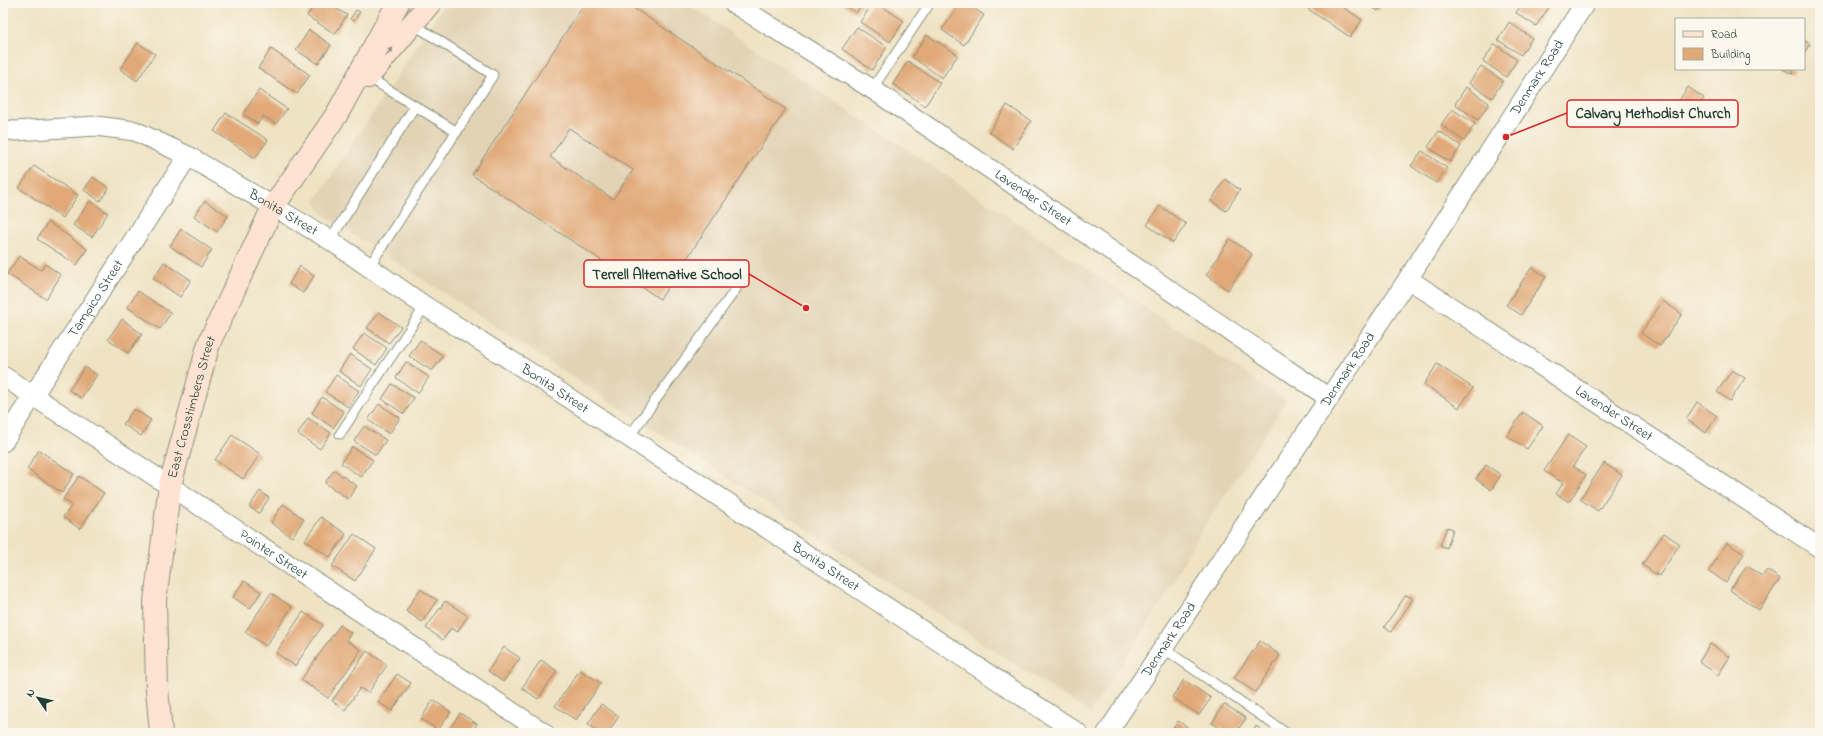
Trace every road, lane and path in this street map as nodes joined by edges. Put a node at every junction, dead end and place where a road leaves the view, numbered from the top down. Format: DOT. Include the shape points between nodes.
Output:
graph roads {
  1 [pos="398,3"];
  2 [pos="430,3"];
  3 [pos="733,3"];
  4 [pos="930,3"];
  5 [pos="1585,3"];
  6 [pos="413,24"];
  7 [pos="368,77"];
  8 [pos="872,89"];
  9 [pos="415,106"];
  10 [pos="337,114"];
  11 [pos="3,129"];
  12 [pos="457,132"];
  13 [pos="188,156"];
  14 [pos="273,207"];
  15 [pos="330,240"];
  16 [pos="370,267"];
  17 [pos="1408,279"];
  18 [pos="736,289"];
  19 [pos="425,306"];
  20 [pos="3,376"];
  21 [pos="33,396"];
  22 [pos="1329,398"];
  23 [pos="340,434"];
  24 [pos="628,438"];
  25 [pos="3,442"];
  26 [pos="170,485"];
  27 [pos="1820,548"];
  28 [pos="1163,648"];
  29 [pos="161,733"];
  30 [pos="544,733"];
  31 [pos="1078,733"];
  32 [pos="1106,733"];
  33 [pos="1286,733"];
  1 -- 10 [label="main road, East Crosstimbers Street"];
  2 -- 6 [label="main road, East Crosstimbers Street"];
  3 -- 8 [label="street, Lavender Street"];
  4 -- 8 [label="lane"];
  5 -- 17 [label="street, Denmark Road"];
  7 -- 6 [label="main road, East Crosstimbers Street, one-way"];
  6 -- 12 [label="lane" via="493,76"];
  7 -- 9 [label="lane"];
  7 -- 10 [label="main road, East Crosstimbers Street"];
  8 -- 22 [label="street, Lavender Street"];
  9 -- 12 [label="lane"];
  9 -- 15 [label="lane"];
  10 -- 14 [label="main road, East Crosstimbers Street"];
  11 -- 13 [label="street, Bonita Street" via="15,131 96,126 135,131"];
  12 -- 16 [label="lane"];
  13 -- 14 [label="street, Bonita Street"];
  13 -- 21 [label="street, Tampico Street"];
  14 -- 15 [label="street, Bonita Street"];
  14 -- 26 [label="main road, East Crosstimbers Street" via="209,342"];
  15 -- 16 [label="street, Bonita Street"];
  16 -- 19 [label="street, Bonita Street"];
  17 -- 22 [label="street, Denmark Road"];
  17 -- 27 [label="street, Lavender Street"];
  18 -- 24 [label="lane"];
  19 -- 23 [label="lane"];
  19 -- 24 [label="street, Bonita Street"];
  20 -- 21 [label="street, Pointer Street"];
  21 -- 25 [label="street, Tampico Street"];
  21 -- 26 [label="street, Pointer Street"];
  22 -- 28 [label="street, Denmark Road"];
  24 -- 31 [label="street, Bonita Street"];
  26 -- 29 [label="main road, East Crosstimbers Street" via="155,601"];
  26 -- 30 [label="street, Pointer Street"];
  28 -- 32 [label="street, Denmark Road"];
  28 -- 33 [label="lane"];
}
